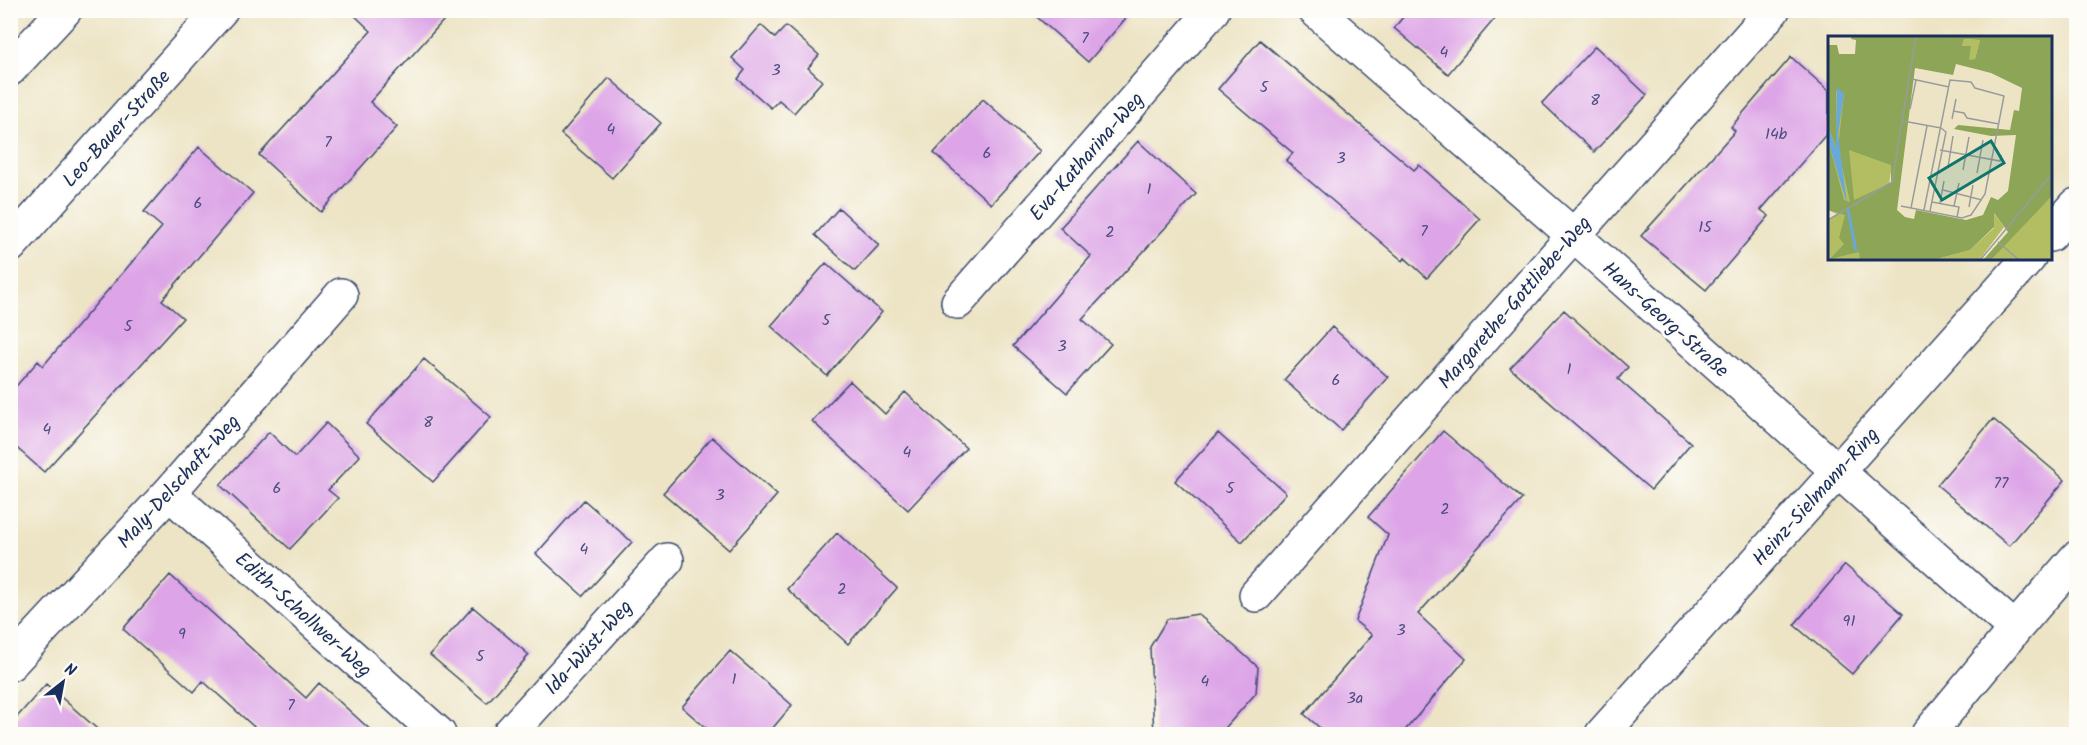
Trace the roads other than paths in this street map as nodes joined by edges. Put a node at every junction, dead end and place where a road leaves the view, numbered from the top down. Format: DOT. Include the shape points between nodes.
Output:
graph roads {
  1 [pos="65,10"];
  2 [pos="221,10"];
  3 [pos="1213,10"];
  4 [pos="1315,10"];
  5 [pos="1773,10"];
  6 [pos="10,69"];
  7 [pos="2076,205"];
  8 [pos="2051,233"];
  9 [pos="1573,235"];
  10 [pos="10,246"];
  11 [pos="2027,260"];
  12 [pos="341,294"];
  13 [pos="958,302"];
  14 [pos="1837,472"];
  15 [pos="169,493"];
  16 [pos="2076,558"];
  17 [pos="668,560"];
  18 [pos="1256,595"];
  19 [pos="2015,629"];
  20 [pos="10,664"];
  21 [pos="439,735"];
  22 [pos="509,735"];
  23 [pos="1602,735"];
  24 [pos="1928,735"];
  1 -- 6 [label="street"];
  2 -- 10 [label="street, Leo-Bauer-Straße"];
  3 -- 13 [label="street, Eva-Katharina-Weg"];
  4 -- 9 [label="street, Hans-Georg-Straße"];
  5 -- 9 [label="street, Margarethe-Gottliebe-Weg"];
  7 -- 8 [label="street"];
  9 -- 14 [label="street, Hans-Georg-Straße"];
  9 -- 18 [label="street, Margarethe-Gottliebe-Weg"];
  11 -- 14 [label="street, Heinz-Sielmann-Ring"];
  12 -- 15 [label="street, Maly-Delschaft-Weg"];
  14 -- 19 [label="street, Hans-Georg-Straße"];
  14 -- 23 [label="street, Heinz-Sielmann-Ring"];
  15 -- 20 [label="street, Maly-Delschaft-Weg"];
  15 -- 21 [label="street, Edith-Schollwer-Weg"];
  16 -- 19 [label="street"];
  17 -- 22 [label="street, Ida-Wüst-Weg"];
  19 -- 24 [label="street"];
}
